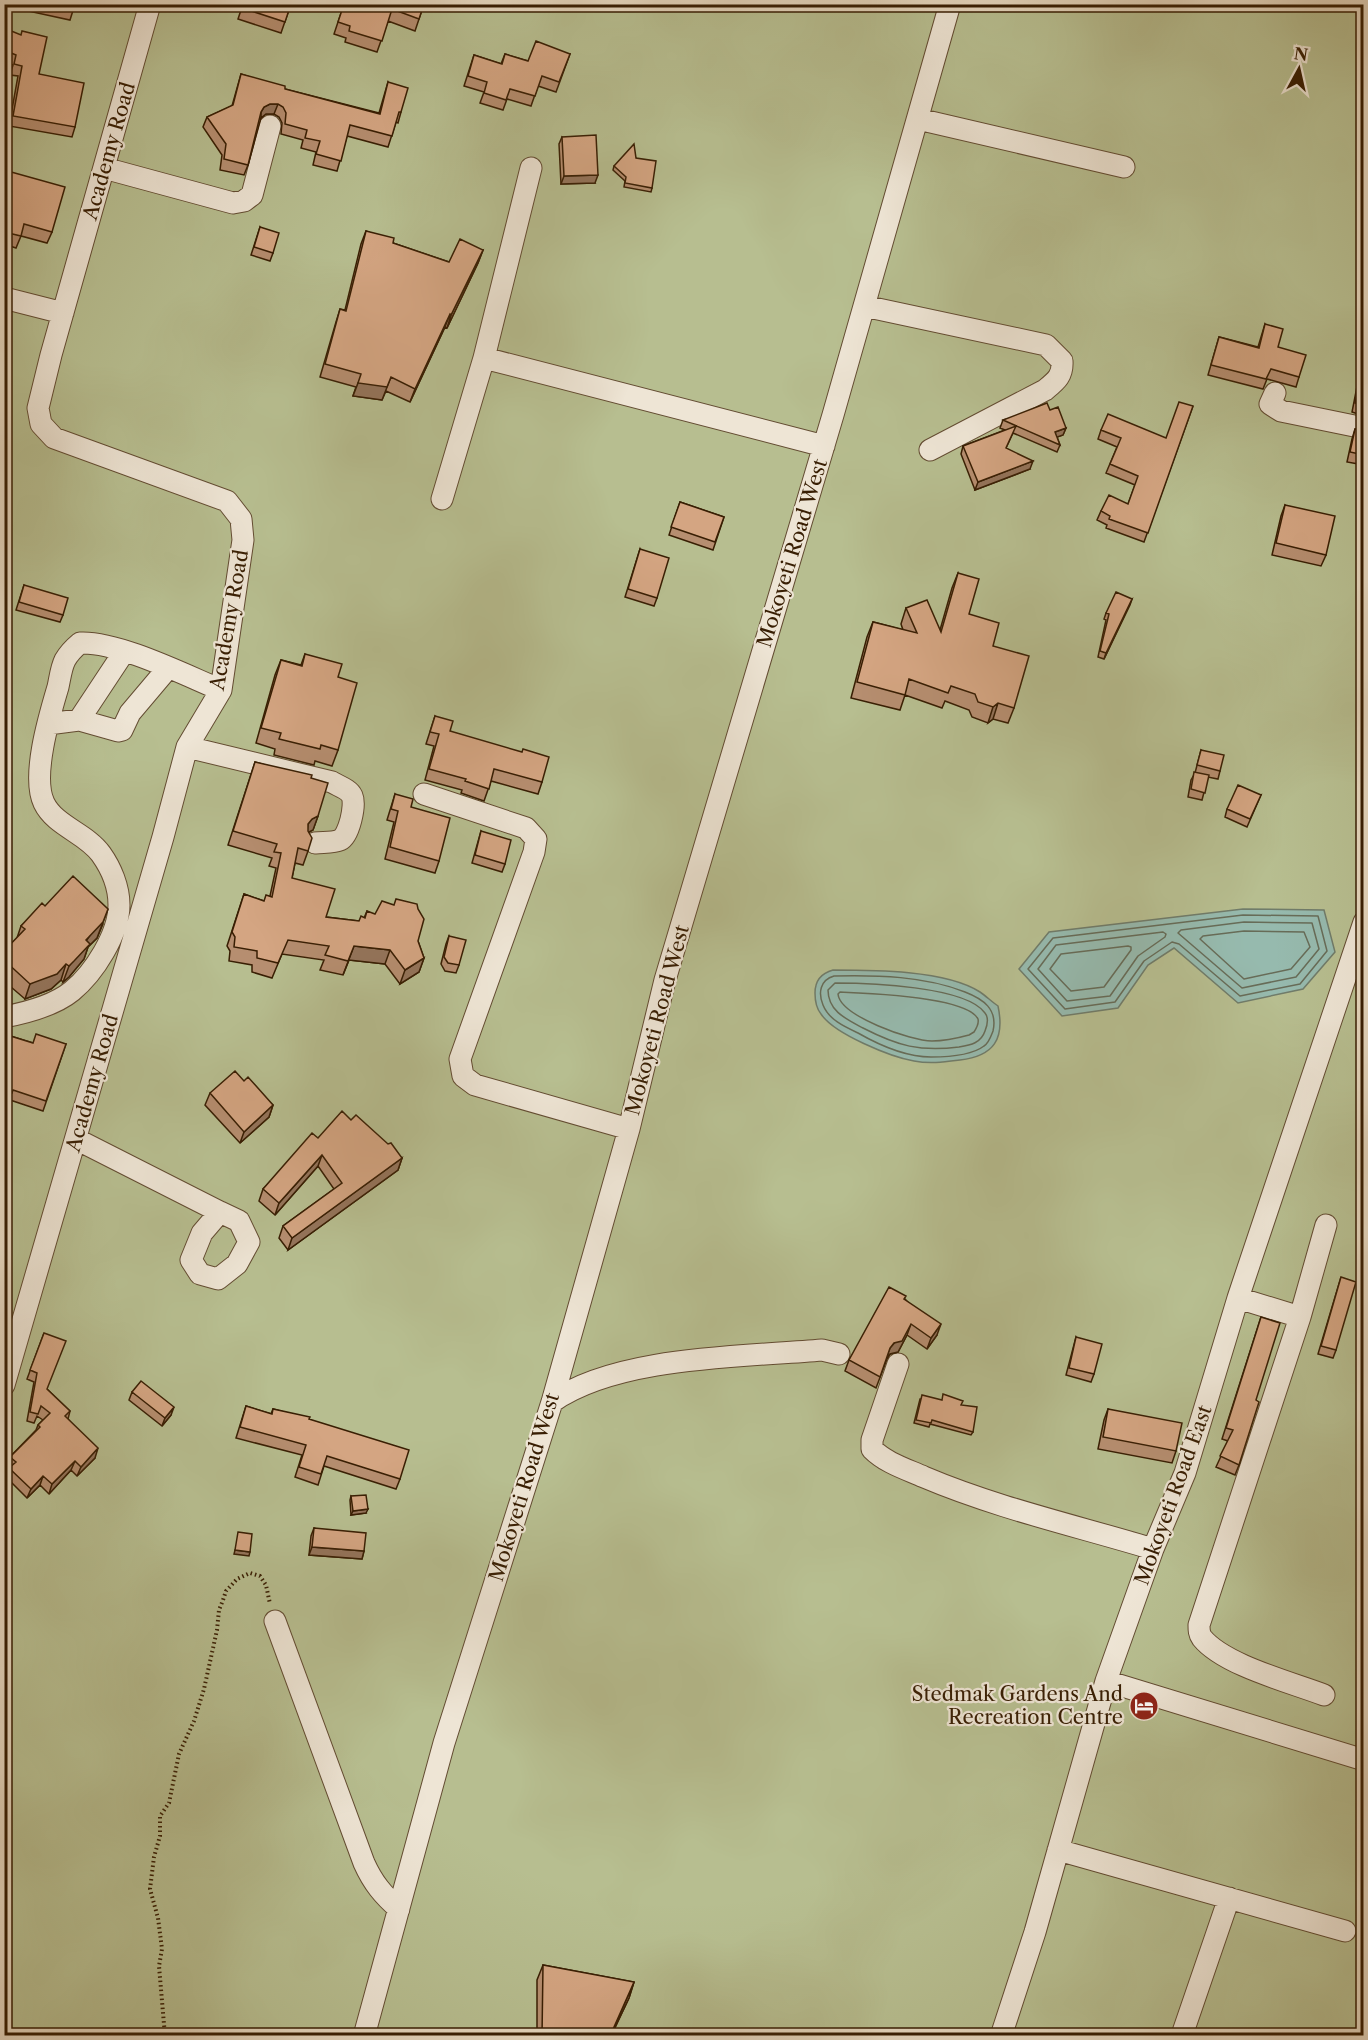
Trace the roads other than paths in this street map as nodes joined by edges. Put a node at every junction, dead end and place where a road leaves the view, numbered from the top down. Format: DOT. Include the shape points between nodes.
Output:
graph roads {
  1 [pos="150,4"];
  2 [pos="950,4"];
  3 [pos="918,119"];
  4 [pos="270,126"];
  5 [pos="1124,167"];
  6 [pos="104,168"];
  7 [pos="531,168"];
  8 [pos="4,298"];
  9 [pos="864,306"];
  10 [pos="63,313"];
  11 [pos="484,358"];
  12 [pos="1275,393"];
  13 [pos="1364,428"];
  14 [pos="824,446"];
  15 [pos="930,450"];
  16 [pos="442,499"];
  17 [pos="124,652"];
  18 [pos="168,668"];
  19 [pos="221,690"];
  20 [pos="79,720"];
  21 [pos="48,724"];
  22 [pos="187,747"];
  23 [pos="424,794"];
  24 [pos="315,843"];
  25 [pos="1364,922"];
  26 [pos="4,1017"];
  27 [pos="628,1129"];
  28 [pos="76,1138"];
  29 [pos="220,1212"];
  30 [pos="1326,1225"];
  31 [pos="1238,1298"];
  32 [pos="1300,1317"];
  33 [pos="839,1354"];
  34 [pos="898,1364"];
  35 [pos="4,1384"];
  36 [pos="552,1402"];
  37 [pos="1153,1549"];
  38 [pos="275,1621"];
  39 [pos="1106,1681"];
  40 [pos="1324,1695"];
  41 [pos="1364,1760"];
  42 [pos="1058,1850"];
  43 [pos="1230,1898"];
  44 [pos="399,1909"];
  45 [pos="1345,1931"];
  46 [pos="1182,2035"];
  47 [pos="364,2036"];
  48 [pos="1001,2036"];
  1 -- 6 [label="street, Academy Road"];
  2 -- 3 [label="street, Mokoyeti Road West"];
  3 -- 5 [label="street"];
  3 -- 9 [label="street, Mokoyeti Road West"];
  4 -- 6 [label="street" via="252,195 244,201 233,203"];
  6 -- 10 [label="street, Academy Road"];
  7 -- 11 [label="street"];
  8 -- 10 [label="street"];
  9 -- 14 [label="street, Mokoyeti Road West"];
  9 -- 15 [label="street" via="1046,345 1062,361 1058,380 1045,390"];
  10 -- 19 [label="street, Academy Road" via="38,408 41,424 54,438 227,501 241,519 243,540"];
  11 -- 14 [label="street"];
  11 -- 16 [label="street"];
  12 -- 13 [label="street" via="1270,404 1281,411"];
  14 -- 27 [label="street, Mokoyeti Road West" via="665,980"];
  17 -- 18 [label="street"];
  17 -- 20 [label="street"];
  17 -- 21 [label="street" via="92,642 80,643 73,649 65,661"];
  18 -- 19 [label="street"];
  18 -- 20 [label="street" via="130,713 122,730"];
  19 -- 22 [label="street, Academy Road"];
  20 -- 21 [label="street"];
  21 -- 26 [label="street" via="40,760 40,794 60,821 101,854 113,875 119,906 97,965 71,992 31,1012"];
  22 -- 24 [label="street" via="332,782 349,791 353,804 347,832 338,841"];
  22 -- 28 [label="street, Academy Road"];
  23 -- 27 [label="street" via="526,828 536,839 460,1059 463,1076 475,1085"];
  25 -- 31 [label="street, Mokoyeti Road East"];
  27 -- 36 [label="street, Mokoyeti Road West"];
  28 -- 29 [label="street"];
  28 -- 35 [label="street, Academy Road"];
  30 -- 32 [label="street"];
  31 -- 32 [label="street"];
  31 -- 37 [label="street, Mokoyeti Road East" via="1185,1473"];
  32 -- 40 [label="street" via="1199,1632 1219,1653 1236,1662"];
  33 -- 36 [label="street" via="822,1350 662,1365 611,1375 567,1391"];
  34 -- 37 [label="street" via="872,1440 872,1449 878,1455 956,1490"];
  36 -- 44 [label="street, Mokoyeti Road West" via="444,1743"];
  37 -- 39 [label="street, Mokoyeti Road East"];
  38 -- 44 [label="street" via="364,1863 381,1893"];
  39 -- 41 [label="street"];
  39 -- 42 [label="street, Mokoyeti Road East"];
  42 -- 43 [label="street"];
  42 -- 48 [label="street, Mokoyeti Road East"];
  43 -- 45 [label="street"];
  43 -- 46 [label="street"];
  44 -- 47 [label="street, Mokoyeti Road West"];
}
